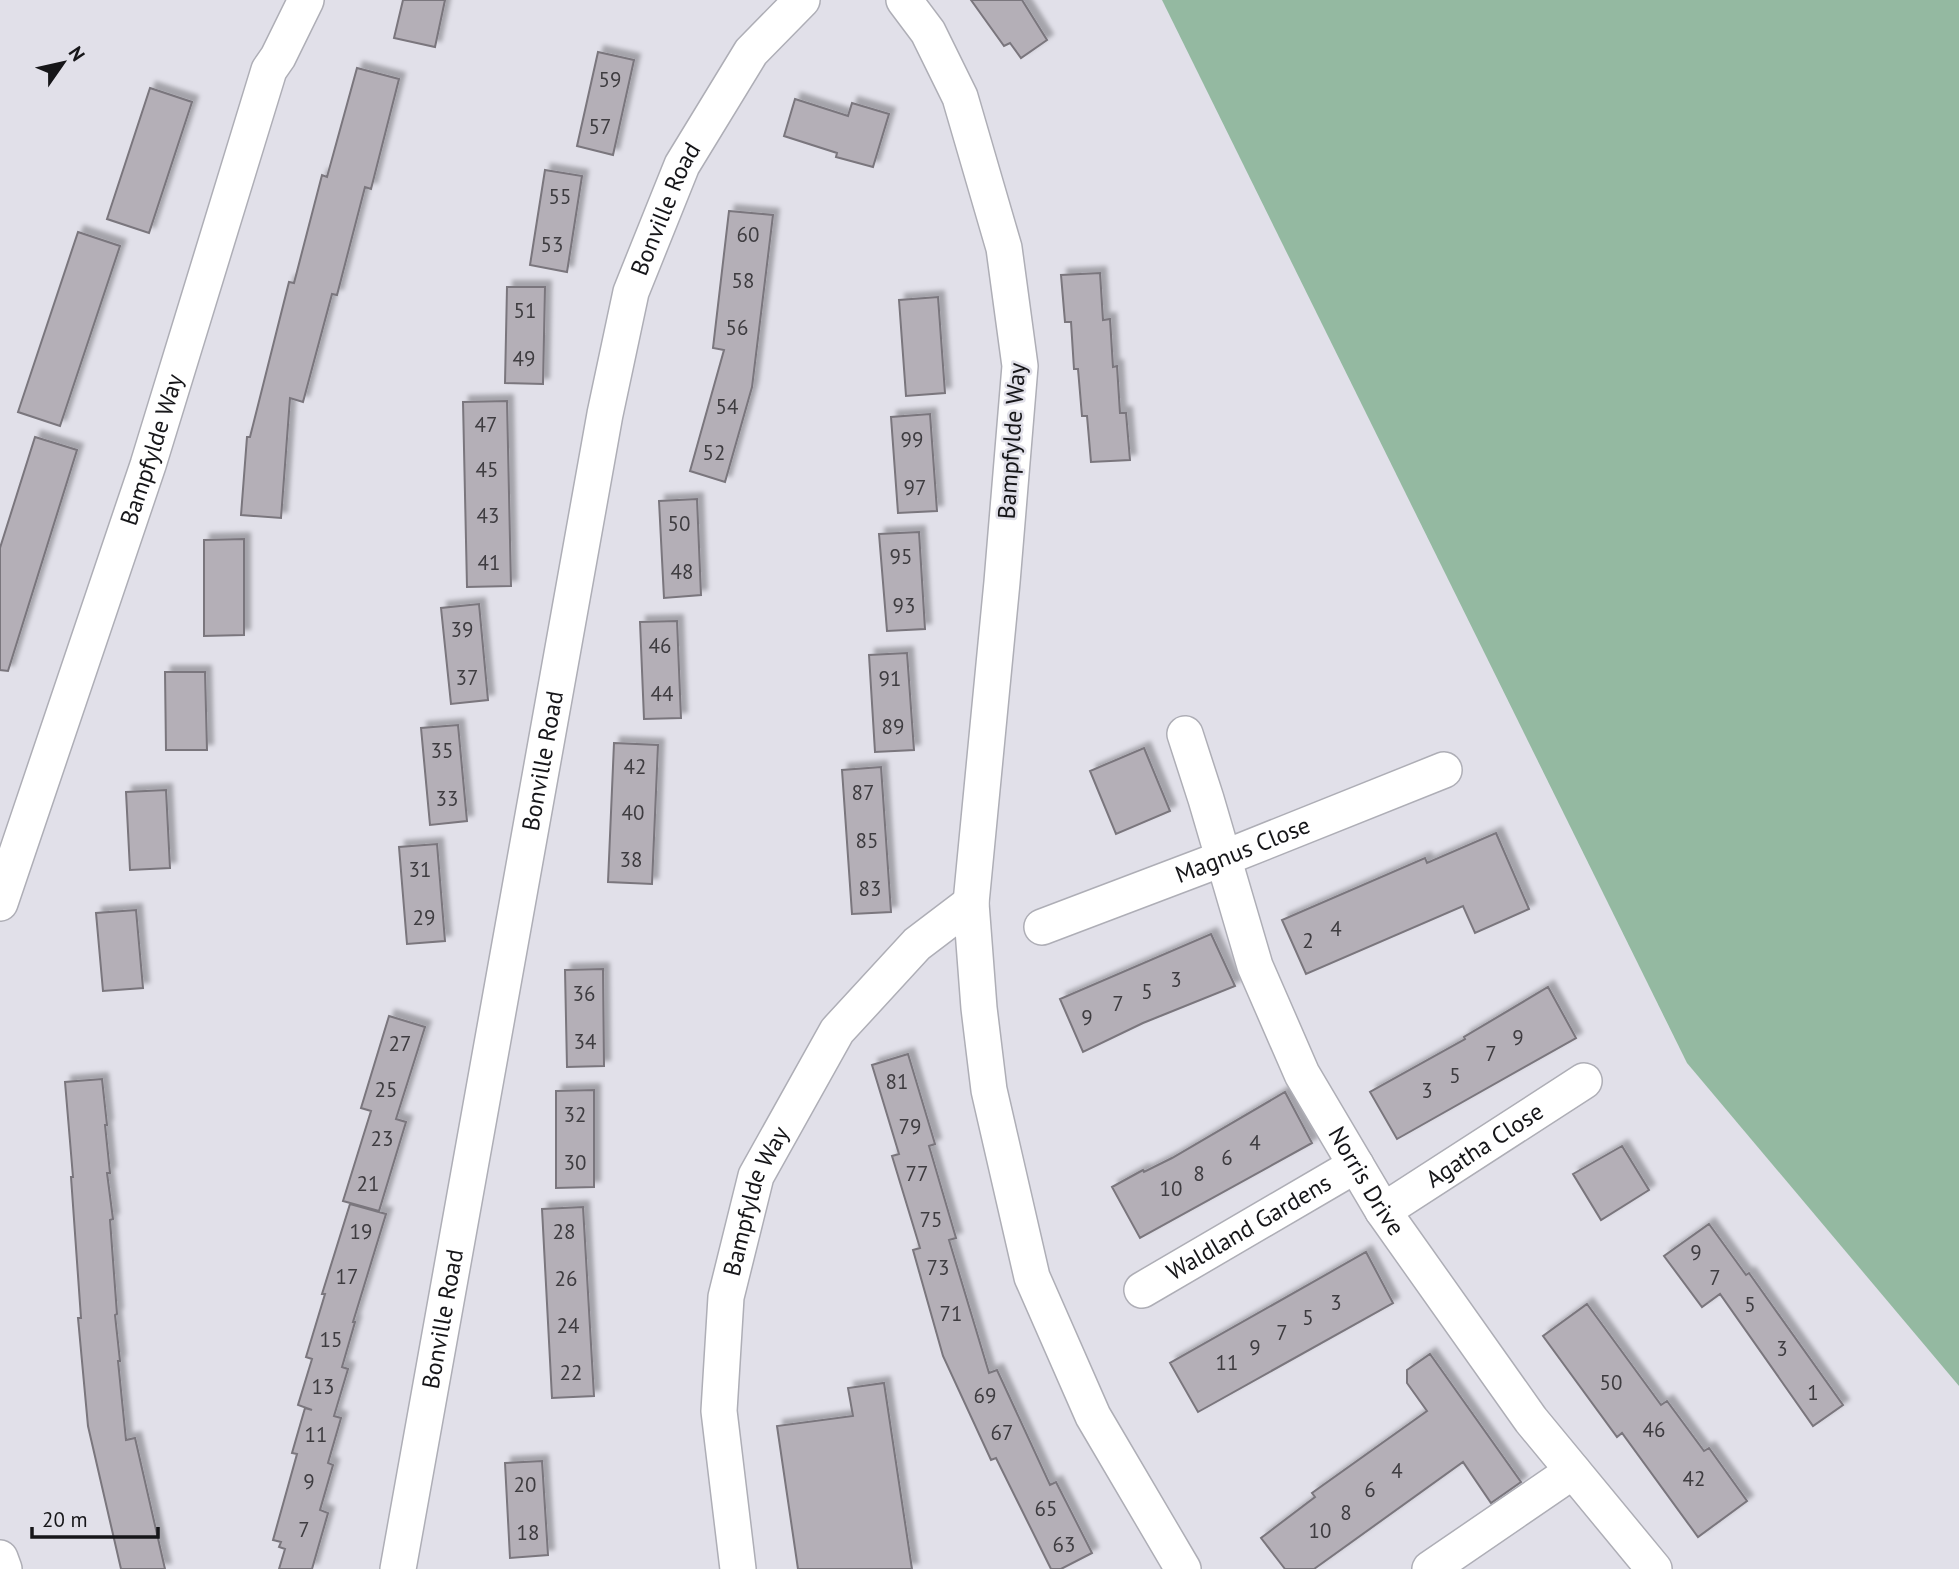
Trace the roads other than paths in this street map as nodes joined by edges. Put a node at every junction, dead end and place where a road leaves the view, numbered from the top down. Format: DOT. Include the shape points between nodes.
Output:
graph roads {
  1 [pos="306,0"];
  2 [pos="802,0"];
  3 [pos="904,0"];
  4 [pos="1185,734"];
  5 [pos="1444,770"];
  6 [pos="1224,858"];
  7 [pos="0,903"];
  8 [pos="971,903"];
  9 [pos="1042,927"];
  10 [pos="1584,1081"];
  11 [pos="1356,1165"];
  12 [pos="1383,1210"];
  13 [pos="1142,1290"];
  14 [pos="1573,1471"];
  15 [pos="0,1558"];
  16 [pos="4,1569"];
  17 [pos="398,1569"];
  18 [pos="738,1569"];
  19 [pos="1183,1569"];
  20 [pos="1430,1569"];
  21 [pos="1654,1569"];
  1 -- 7 [label="street, Bampfylde Way" via="269,70 148,465"];
  2 -- 17 [label="street, Bonville Road" via="751,52 682,165 631,292 605,414"];
  3 -- 8 [label="street, Bampfylde Way" via="928,32 960,97 1004,248 1020,366"];
  4 -- 6 [label="street, Norris Drive"];
  5 -- 6 [label="street, Magnus Close"];
  6 -- 9 [label="street, Magnus Close"];
  6 -- 11 [label="street, Norris Drive" via="1260,978 1302,1074"];
  8 -- 18 [label="street, Bampfylde Way" via="917,944 836,1031 756,1176 726,1297 719,1411"];
  8 -- 19 [label="street, Bampfylde Way" via="989,1090 1031,1277 1093,1416"];
  10 -- 12 [label="street, Agatha Close"];
  11 -- 12 [label="street, Norris Drive"];
  11 -- 13 [label="street, Waldland Gardens"];
  12 -- 14 [label="street, Norris Drive" via="1531,1420"];
  14 -- 20 [label="street"];
  14 -- 21 [label="street, Norris Drive"];
  15 -- 16 [label="street"];
}
